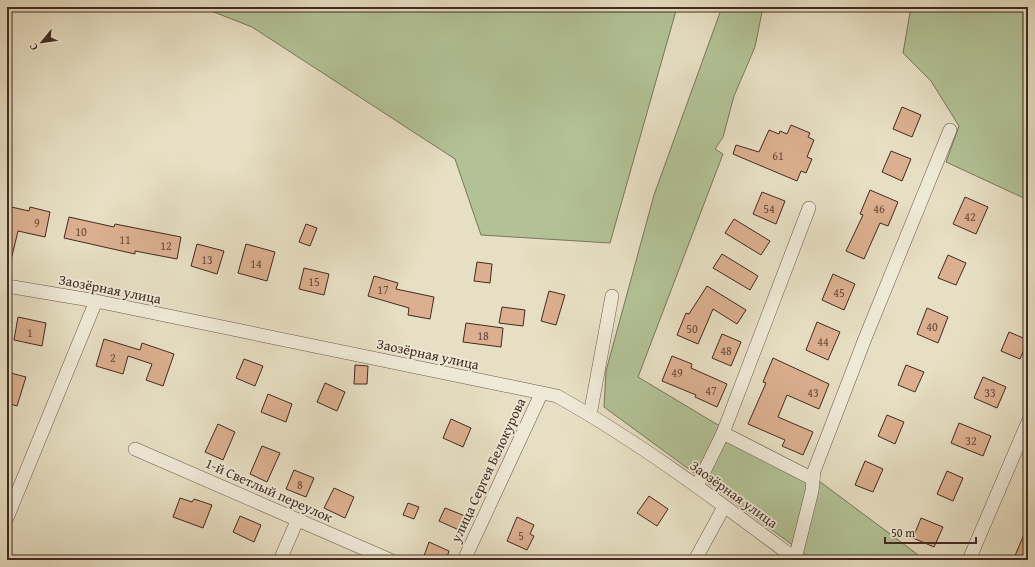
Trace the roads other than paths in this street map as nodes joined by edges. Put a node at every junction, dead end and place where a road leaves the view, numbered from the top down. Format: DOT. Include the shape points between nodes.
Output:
graph roads {
  1 [pos="950,130"];
  2 [pos="809,208"];
  3 [pos="7,286"];
  4 [pos="612,296"];
  5 [pos="96,301"];
  6 [pos="540,394"];
  7 [pos="590,415"];
  8 [pos="1028,422"];
  9 [pos="723,433"];
  10 [pos="135,448"];
  11 [pos="813,479"];
  12 [pos="697,486"];
  13 [pos="724,507"];
  14 [pos="7,518"];
  15 [pos="297,521"];
  16 [pos="796,559"];
  17 [pos="280,560"];
  18 [pos="390,560"];
  19 [pos="464,560"];
  20 [pos="695,560"];
  21 [pos="969,560"];
  1 -- 11 [label="street" via="866,336"];
  2 -- 9 [label="street"];
  3 -- 5 [label="street, Заозёрная улица"];
  4 -- 7 [label="street"];
  5 -- 6 [label="street, Заозёрная улица"];
  5 -- 14 [label="street"];
  6 -- 7 [label="street, Заозёрная улица" via="556,396"];
  6 -- 19 [label="street, улица Сергея Белокурова"];
  7 -- 12 [label="street, Заозёрная улица"];
  8 -- 21 [label="street"];
  9 -- 11 [label="street"];
  9 -- 12 [label="street"];
  10 -- 15 [label="street, 1-й Светлый переулок"];
  11 -- 16 [label="street"];
  12 -- 13 [label="street, Заозёрная улица"];
  13 -- 16 [label="street, Заозёрная улица"];
  13 -- 20 [label="street"];
  15 -- 17 [label="street"];
  15 -- 18 [label="street, 1-й Светлый переулок"];
}
